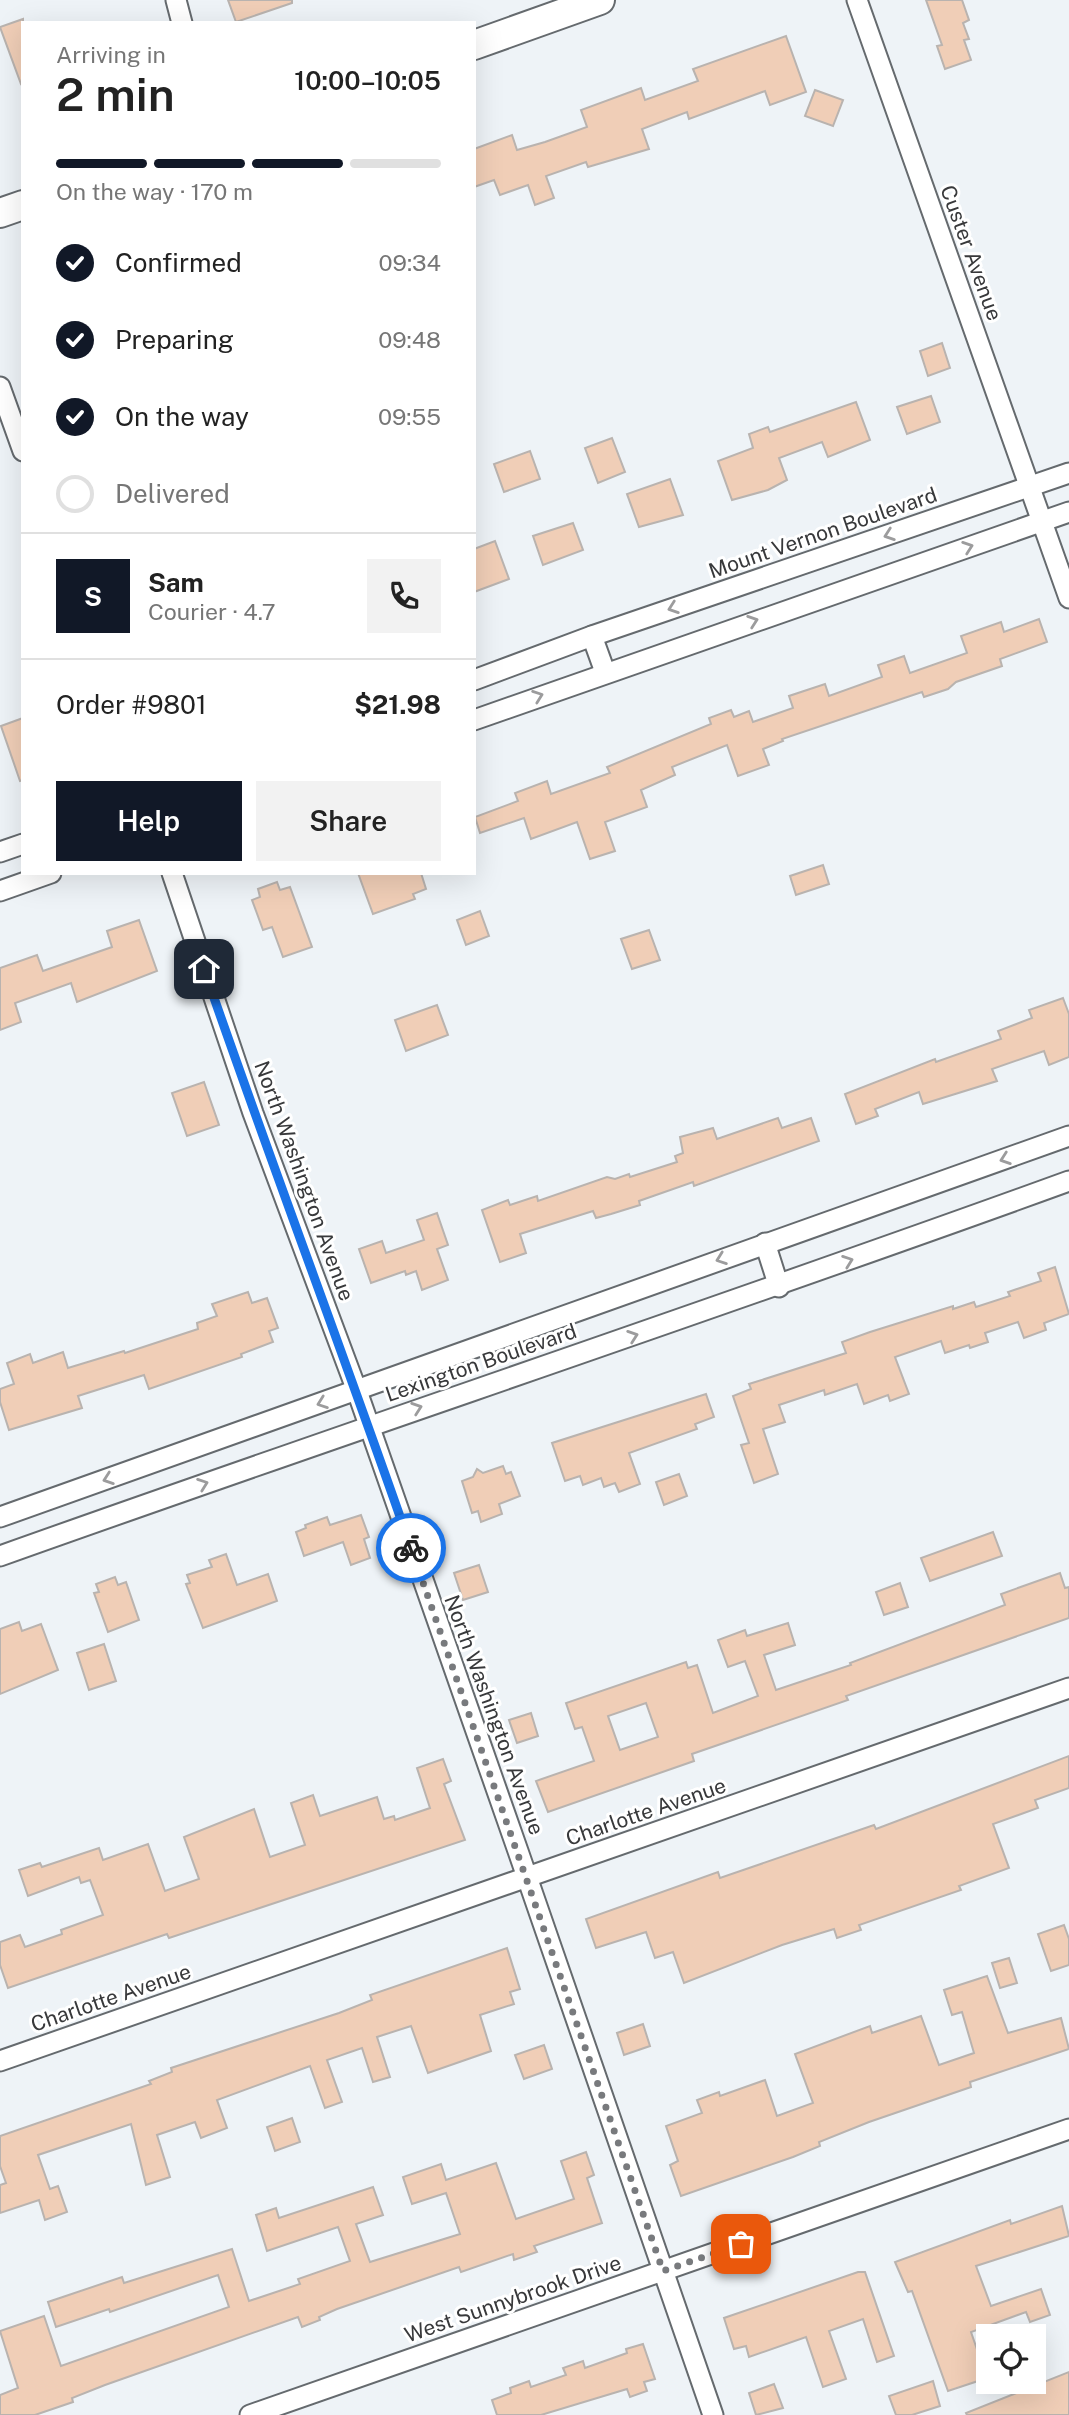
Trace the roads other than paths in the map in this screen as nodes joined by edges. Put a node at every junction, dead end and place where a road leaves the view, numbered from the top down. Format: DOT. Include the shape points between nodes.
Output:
graph roads {
  1 [pos="176,0"];
  2 [pos="857,0"];
  3 [pos="593,1"];
  4 [pos="181,21"];
  5 [pos="476,44"];
  6 [pos="21,206"];
  7 [pos="0,213"];
  8 [pos="0,387"];
  9 [pos="21,445"];
  10 [pos="1069,473"];
  11 [pos="1030,486"];
  12 [pos="1069,512"];
  13 [pos="1041,522"];
  14 [pos="1069,598"];
  15 [pos="592,636"];
  16 [pos="606,672"];
  17 [pos="476,679"];
  18 [pos="476,719"];
  19 [pos="21,845"];
  20 [pos="0,852"];
  21 [pos="45,875"];
  22 [pos="173,875"];
  23 [pos="0,891"];
  24 [pos="1069,1136"];
  25 [pos="1069,1181"];
  26 [pos="765,1243"];
  27 [pos="779,1287"];
  28 [pos="357,1391"];
  29 [pos="369,1425"];
  30 [pos="0,1517"];
  31 [pos="0,1556"];
  32 [pos="1069,1688"];
  33 [pos="527,1878"];
  34 [pos="0,2061"];
  35 [pos="1069,2129"];
  36 [pos="663,2271"];
  37 [pos="250,2415"];
  38 [pos="713,2415"];
  1 -- 4 [label="street"];
  2 -- 11 [label="street, Custer Avenue"];
  3 -- 5 [label="main road"];
  6 -- 7 [label="main road"];
  8 -- 9 [label="street"];
  10 -- 11 [label="street, Mount Vernon Boulevard"];
  11 -- 13 [label="street, Custer Avenue"];
  11 -- 15 [label="street, Mount Vernon Boulevard, one-way"];
  12 -- 13 [label="street"];
  13 -- 14 [label="street, Custer Avenue"];
  16 -- 13 [label="street, one-way"];
  15 -- 16 [label="street"];
  15 -- 17 [label="street, Mount Vernon Boulevard"];
  18 -- 16 [label="street, one-way"];
  19 -- 20 [label="street"];
  21 -- 23 [label="street"];
  22 -- 28 [label="street, North Washington Avenue" via="253,1113"];
  24 -- 26 [label="street, Lexington Boulevard, one-way"];
  27 -- 25 [label="street, Lexington Boulevard, one-way"];
  26 -- 27 [label="street"];
  26 -- 28 [label="street, Lexington Boulevard, one-way"];
  29 -- 27 [label="street, Lexington Boulevard, one-way"];
  28 -- 29 [label="street, North Washington Avenue"];
  28 -- 30 [label="street, Lexington Boulevard, one-way"];
  31 -- 29 [label="street, Lexington Boulevard, one-way"];
  29 -- 33 [label="street, North Washington Avenue"];
  32 -- 33 [label="street, Charlotte Avenue"];
  33 -- 34 [label="street, Charlotte Avenue"];
  33 -- 36 [label="street, North Washington Avenue"];
  35 -- 36 [label="street, West Sunnybrook Drive"];
  36 -- 37 [label="street, West Sunnybrook Drive"];
  36 -- 38 [label="street, North Washington Avenue"];
}
